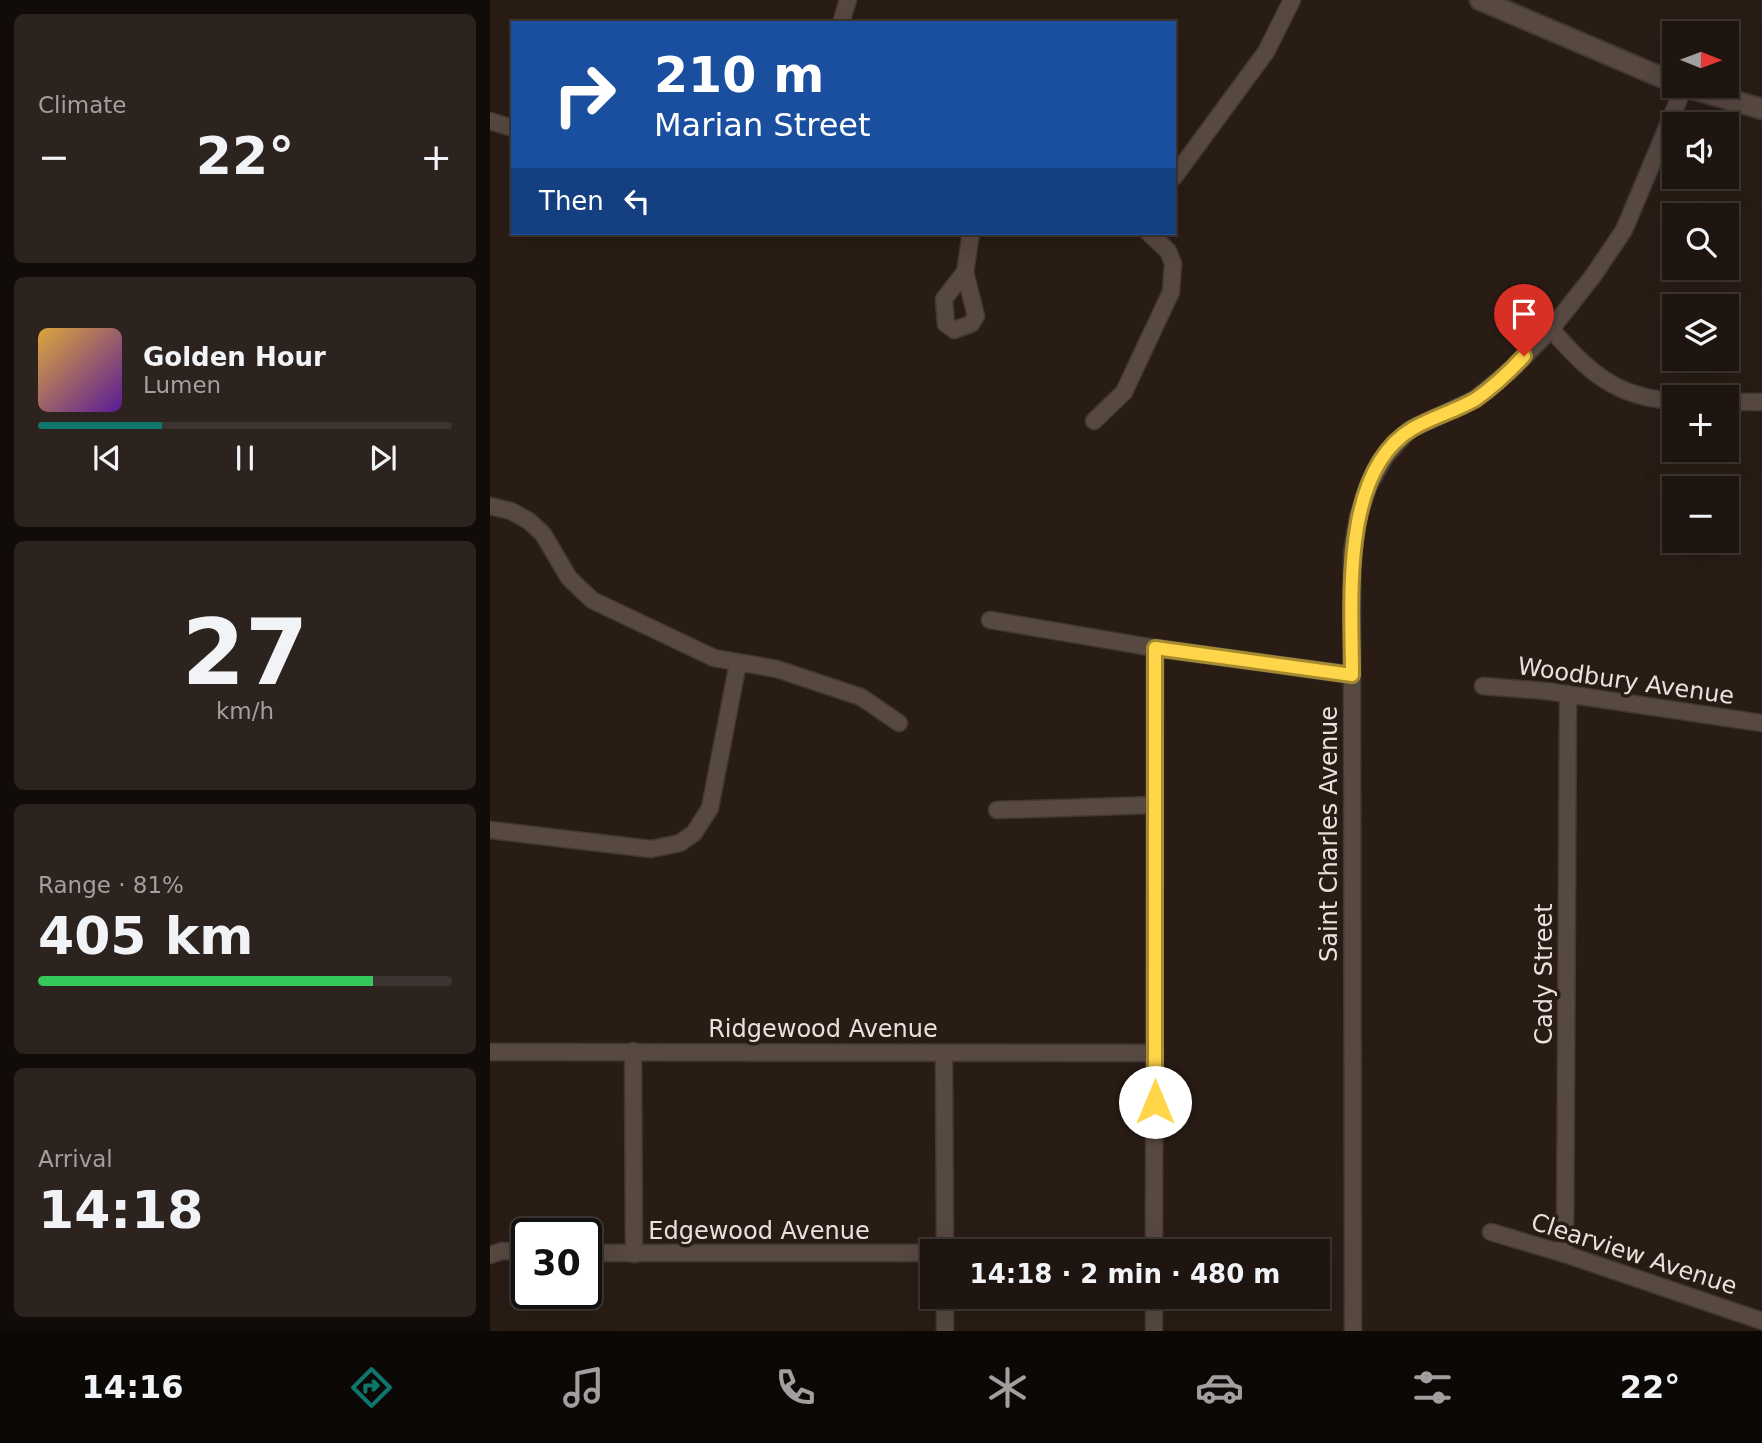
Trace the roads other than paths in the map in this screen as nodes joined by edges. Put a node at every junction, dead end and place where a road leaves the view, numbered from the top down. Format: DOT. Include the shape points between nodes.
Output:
graph roads {
  1 [pos="848,0"];
  2 [pos="1292,0"];
  3 [pos="1480,0"];
  4 [pos="842,21"];
  5 [pos="1662,77"];
  6 [pos="1678,98"];
  7 [pos="1724,98"];
  8 [pos="1762,109"];
  9 [pos="490,121"];
  10 [pos="511,127"];
  11 [pos="1176,174"];
  12 [pos="971,235"];
  13 [pos="1151,235"];
  14 [pos="965,272"];
  15 [pos="1551,329"];
  16 [pos="1662,399"];
  17 [pos="1739,402"];
  18 [pos="1762,402"];
  19 [pos="1094,421"];
  20 [pos="490,506"];
  21 [pos="990,620"];
  22 [pos="1155,648"];
  23 [pos="738,663"];
  24 [pos="1352,675"];
  25 [pos="1483,686"];
  26 [pos="1568,694"];
  27 [pos="899,723"];
  28 [pos="1762,723"];
  29 [pos="1153,805"];
  30 [pos="998,810"];
  31 [pos="490,830"];
  32 [pos="634,1051"];
  33 [pos="490,1052"];
  34 [pos="944,1053"];
  35 [pos="1155,1053"];
  36 [pos="1491,1232"];
  37 [pos="945,1239"];
  38 [pos="1154,1239"];
  39 [pos="511,1251"];
  40 [pos="602,1253"];
  41 [pos="920,1253"];
  42 [pos="634,1254"];
  43 [pos="1565,1254"];
  44 [pos="490,1255"];
  45 [pos="945,1309"];
  46 [pos="1154,1309"];
  47 [pos="1762,1321"];
  48 [pos="946,1331"];
  49 [pos="1153,1331"];
  50 [pos="1353,1331"];
  1 -- 4 [label="street"];
  2 -- 11 [label="street" via="1266,52"];
  3 -- 5 [label="street"];
  6 -- 15 [label="street, Saint Charles Avenue" via="1624,230"];
  7 -- 8 [label="street"];
  9 -- 10 [label="street"];
  12 -- 14 [label="street"];
  13 -- 19 [label="street" via="1173,263 1171,292 1124,392"];
  15 -- 16 [label="street" via="1586,369 1621,391"];
  15 -- 24 [label="street, Saint Charles Avenue" via="1475,399 1409,430 1385,457 1368,487 1354,540"];
  17 -- 18 [label="street"];
  20 -- 23 [label="street" via="529,521 543,534 569,578 592,600 691,649"];
  21 -- 22 [label="street"];
  22 -- 24 [label="street"];
  22 -- 29 [label="street"];
  23 -- 27 [label="street" via="777,669 860,697"];
  23 -- 31 [label="street" via="710,808 694,833 680,843 651,849"];
  24 -- 50 [label="street, Saint Charles Avenue"];
  25 -- 26 [label="street, Woodbury Avenue"];
  26 -- 28 [label="street, Woodbury Avenue"];
  26 -- 43 [label="street, Cady Street"];
  29 -- 30 [label="street"];
  29 -- 35 [label="street"];
  32 -- 33 [label="street, Ridgewood Avenue"];
  32 -- 34 [label="street, Ridgewood Avenue"];
  32 -- 42 [label="street"];
  34 -- 35 [label="street, Ridgewood Avenue"];
  34 -- 37 [label="street"];
  35 -- 38 [label="street"];
  36 -- 43 [label="street, Clearview Avenue"];
  39 -- 44 [label="street"];
  40 -- 42 [label="street, Edgewood Avenue"];
  41 -- 42 [label="street, Edgewood Avenue"];
  43 -- 47 [label="street, Clearview Avenue"];
  45 -- 48 [label="street"];
  46 -- 49 [label="street"];
}
